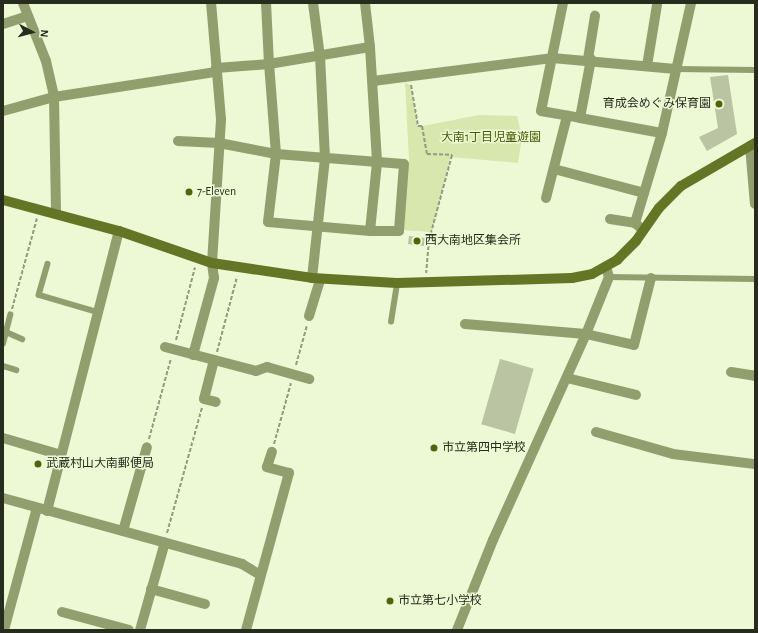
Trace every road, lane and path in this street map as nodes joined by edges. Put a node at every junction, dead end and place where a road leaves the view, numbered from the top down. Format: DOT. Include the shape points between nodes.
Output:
graph roads {
  1 [pos="23,3"];
  2 [pos="211,3"];
  3 [pos="266,3"];
  4 [pos="313,3"];
  5 [pos="365,3"];
  6 [pos="562,3"];
  7 [pos="691,3"];
  8 [pos="657,5"];
  9 [pos="28,16"];
  10 [pos="595,16"];
  11 [pos="3,24"];
  12 [pos="370,47"];
  13 [pos="320,57"];
  14 [pos="552,58"];
  15 [pos="589,59"];
  16 [pos="269,64"];
  17 [pos="647,66"];
  18 [pos="676,69"];
  19 [pos="216,70"];
  20 [pos="755,70"];
  21 [pos="410,76"];
  22 [pos="373,80"];
  23 [pos="54,97"];
  24 [pos="3,111"];
  25 [pos="568,116"];
  26 [pos="580,118"];
  27 [pos="662,133"];
  28 [pos="178,141"];
  29 [pos="220,143"];
  30 [pos="753,144"];
  31 [pos="276,154"];
  32 [pos="325,158"];
  33 [pos="377,163"];
  34 [pos="554,169"];
  35 [pos="644,193"];
  36 [pos="546,198"];
  37 [pos="3,200"];
  38 [pos="755,204"];
  39 [pos="39,210"];
  40 [pos="56,214"];
  41 [pos="610,219"];
  42 [pos="635,224"];
  43 [pos="317,228"];
  44 [pos="643,230"];
  45 [pos="118,231"];
  46 [pos="370,231"];
  47 [pos="212,263"];
  48 [pos="48,264"];
  49 [pos="240,268"];
  50 [pos="608,272"];
  51 [pos="651,278"];
  52 [pos="316,279"];
  53 [pos="755,280"];
  54 [pos="425,282"];
  55 [pos="397,283"];
  56 [pos="97,312"];
  57 [pos="10,315"];
  58 [pos="309,316"];
  59 [pos="391,322"];
  60 [pos="465,324"];
  61 [pos="4,331"];
  62 [pos="586,334"];
  63 [pos="22,339"];
  64 [pos="3,344"];
  65 [pos="165,347"];
  66 [pos="193,355"];
  67 [pos="214,360"];
  68 [pos="3,366"];
  69 [pos="16,370"];
  70 [pos="731,372"];
  71 [pos="755,376"];
  72 [pos="567,378"];
  73 [pos="309,379"];
  74 [pos="636,395"];
  75 [pos="204,399"];
  76 [pos="216,402"];
  77 [pos="596,432"];
  78 [pos="3,438"];
  79 [pos="147,446"];
  80 [pos="272,452"];
  81 [pos="60,455"];
  82 [pos="755,464"];
  83 [pos="3,498"];
  84 [pos="42,510"];
  85 [pos="123,531"];
  86 [pos="165,542"];
  87 [pos="260,575"];
  88 [pos="151,589"];
  89 [pos="204,604"];
  90 [pos="62,612"];
  91 [pos="97,626"];
  92 [pos="4,630"];
  93 [pos="129,630"];
  94 [pos="140,630"];
  95 [pos="246,630"];
  96 [pos="457,630"];
  1 -- 9 [label="street"];
  2 -- 19 [label="street"];
  3 -- 16 [label="street"];
  4 -- 13 [label="street"];
  5 -- 12 [label="street"];
  6 -- 14 [label="street"];
  7 -- 18 [label="street"];
  8 -- 17 [label="street"];
  9 -- 11 [label="street"];
  9 -- 23 [label="street" via="46,61"];
  10 -- 15 [label="street"];
  12 -- 13 [label="street"];
  12 -- 22 [label="street"];
  13 -- 16 [label="street"];
  13 -- 32 [label="street"];
  14 -- 15 [label="street"];
  14 -- 21 [label="street"];
  14 -- 25 [label="street" via="541,111"];
  15 -- 17 [label="street"];
  15 -- 26 [label="street"];
  16 -- 19 [label="street"];
  16 -- 31 [label="street"];
  17 -- 18 [label="street"];
  18 -- 20 [label="lane"];
  18 -- 27 [label="street"];
  19 -- 23 [label="street"];
  19 -- 29 [label="street" via="221,119"];
  21 -- 22 [label="street"];
  21 -- 54 [label="path" via="418,126 422,126 428,154 452,155 429,240"];
  22 -- 33 [label="street"];
  23 -- 24 [label="street"];
  23 -- 40 [label="street"];
  25 -- 26 [label="street"];
  25 -- 34 [label="street"];
  26 -- 27 [label="street"];
  27 -- 35 [label="street"];
  28 -- 29 [label="street"];
  29 -- 31 [label="street"];
  29 -- 47 [label="street"];
  30 -- 38 [label="street"];
  30 -- 44 [label="street" via="681,186 659,208"];
  31 -- 32 [label="street"];
  31 -- 43 [label="street" via="268,222"];
  32 -- 33 [label="street"];
  32 -- 43 [label="street"];
  33 -- 46 [label="street"];
  33 -- 46 [label="street" via="404,164 398,232"];
  34 -- 35 [label="street"];
  34 -- 36 [label="street"];
  35 -- 42 [label="street"];
  37 -- 39 [label="street"];
  39 -- 40 [label="street"];
  39 -- 57 [label="path"];
  40 -- 45 [label="street"];
  41 -- 42 [label="street"];
  42 -- 44 [label="street"];
  43 -- 46 [label="street"];
  43 -- 52 [label="street"];
  44 -- 50 [label="street"];
  45 -- 47 [label="street"];
  45 -- 56 [label="street"];
  47 -- 49 [label="street"];
  47 -- 66 [label="street" via="214,278"];
  48 -- 56 [label="lane" via="39,296"];
  49 -- 52 [label="street"];
  49 -- 67 [label="path"];
  50 -- 51 [label="lane"];
  50 -- 54 [label="street" via="572,278"];
  50 -- 62 [label="street"];
  51 -- 53 [label="lane"];
  51 -- 62 [label="street" via="634,345"];
  52 -- 55 [label="street"];
  52 -- 58 [label="street"];
  54 -- 55 [label="street"];
  55 -- 59 [label="lane"];
  56 -- 81 [label="street"];
  57 -- 61 [label="lane"];
  60 -- 62 [label="street"];
  61 -- 63 [label="lane"];
  61 -- 64 [label="lane"];
  62 -- 72 [label="street"];
  65 -- 66 [label="street"];
  66 -- 67 [label="street"];
  67 -- 73 [label="street" via="256,371 267,367"];
  67 -- 75 [label="street"];
  68 -- 69 [label="lane"];
  70 -- 71 [label="street"];
  72 -- 74 [label="street"];
  72 -- 96 [label="street" via="493,540"];
  75 -- 76 [label="street"];
  75 -- 86 [label="path"];
  77 -- 82 [label="street" via="673,454"];
  78 -- 81 [label="street"];
  79 -- 85 [label="street"];
  80 -- 87 [label="street" via="267,467 289,473"];
  81 -- 84 [label="street"];
  83 -- 84 [label="street"];
  84 -- 85 [label="street"];
  84 -- 92 [label="street"];
  85 -- 86 [label="street"];
  86 -- 87 [label="street" via="242,564"];
  86 -- 88 [label="street"];
  87 -- 95 [label="street"];
  88 -- 89 [label="street"];
  88 -- 94 [label="street"];
  90 -- 91 [label="street"];
  91 -- 93 [label="street"];
}
